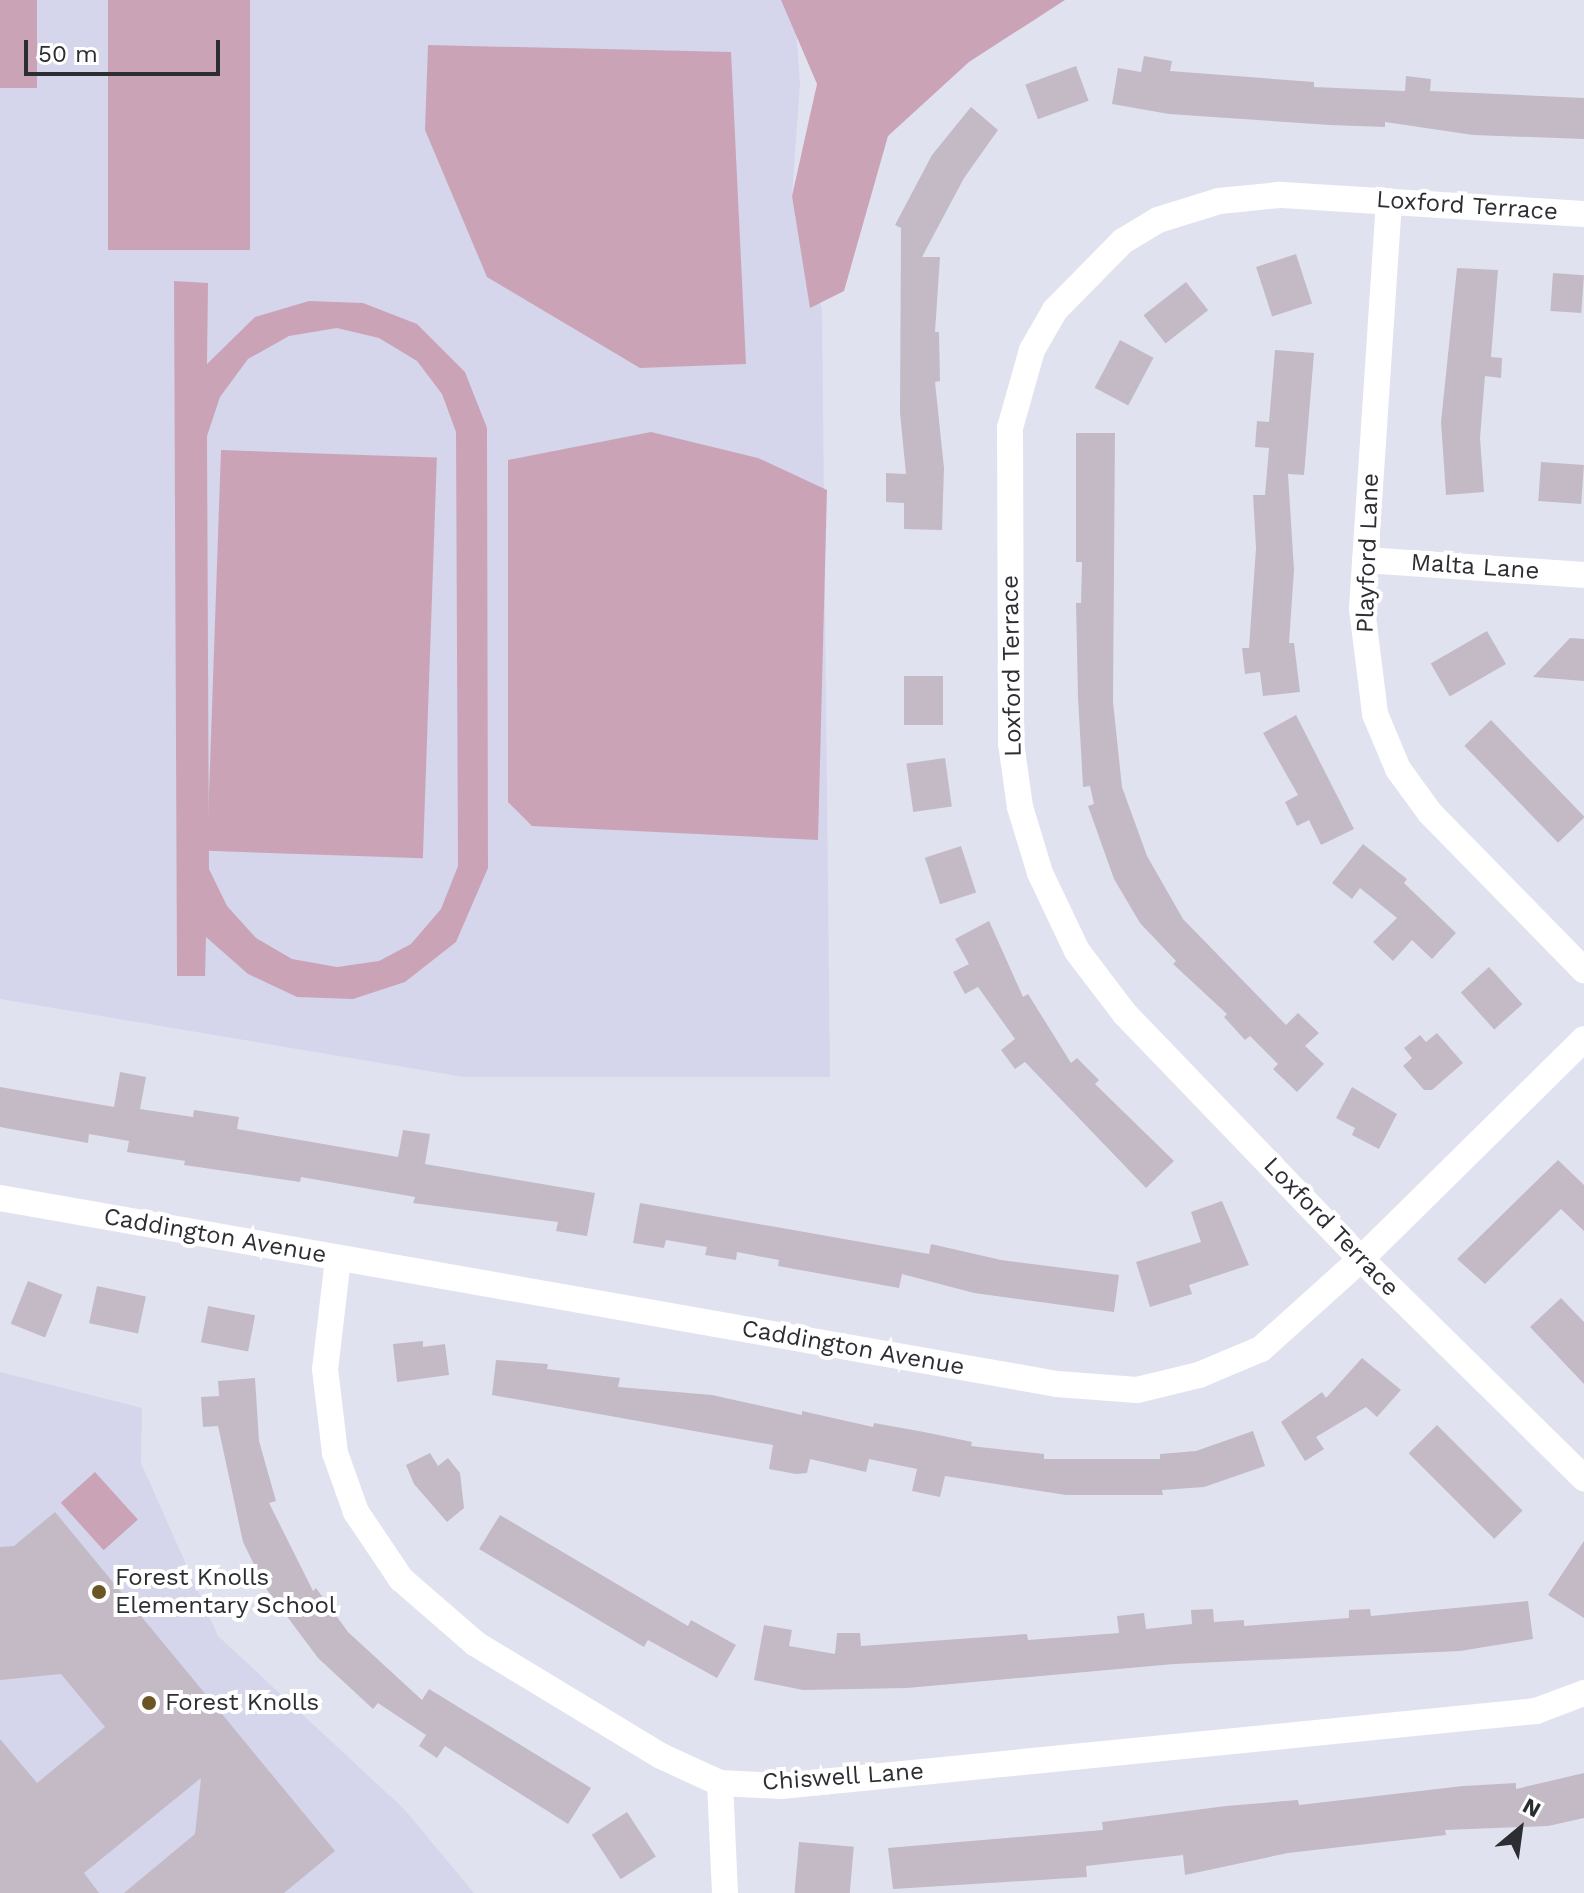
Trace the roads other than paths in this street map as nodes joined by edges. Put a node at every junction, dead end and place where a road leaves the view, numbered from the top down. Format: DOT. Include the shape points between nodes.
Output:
graph roads {
  1 [pos="1389,201"];
  2 [pos="1584,214"];
  3 [pos="1365,560"];
  4 [pos="1584,575"];
  5 [pos="1584,970"];
  6 [pos="1584,1039"];
  7 [pos="0,1198"];
  8 [pos="338,1259"];
  9 [pos="1361,1259"];
  10 [pos="1584,1478"];
  11 [pos="1584,1693"];
  12 [pos="720,1783"];
  13 [pos="725,1893"];
  1 -- 2 [label="street, Loxford Terrace"];
  1 -- 3 [label="street, Playford Lane"];
  1 -- 9 [label="street, Loxford Terrace" via="1279,195 1219,201 1158,220 1134,234 1055,310 1032,350 1010,428 1011,743 1020,807 1040,873 1077,951 1125,1014"];
  3 -- 4 [label="street, Malta Lane"];
  3 -- 5 [label="street, Playford Lane" via="1367,679 1398,769 1430,813"];
  6 -- 9 [label="street, Caddington Avenue"];
  7 -- 8 [label="street, Caddington Avenue"];
  8 -- 9 [label="street, Caddington Avenue" via="1057,1384 1137,1390 1199,1375 1261,1349"];
  8 -- 12 [label="street, Chiswell Lane" via="325,1369 335,1453 356,1512 401,1579 476,1644 661,1756"];
  9 -- 10 [label="street, Loxford Terrace"];
  11 -- 12 [label="street, Chiswell Lane" via="1536,1711 781,1786"];
  12 -- 13 [label="street"];
}
